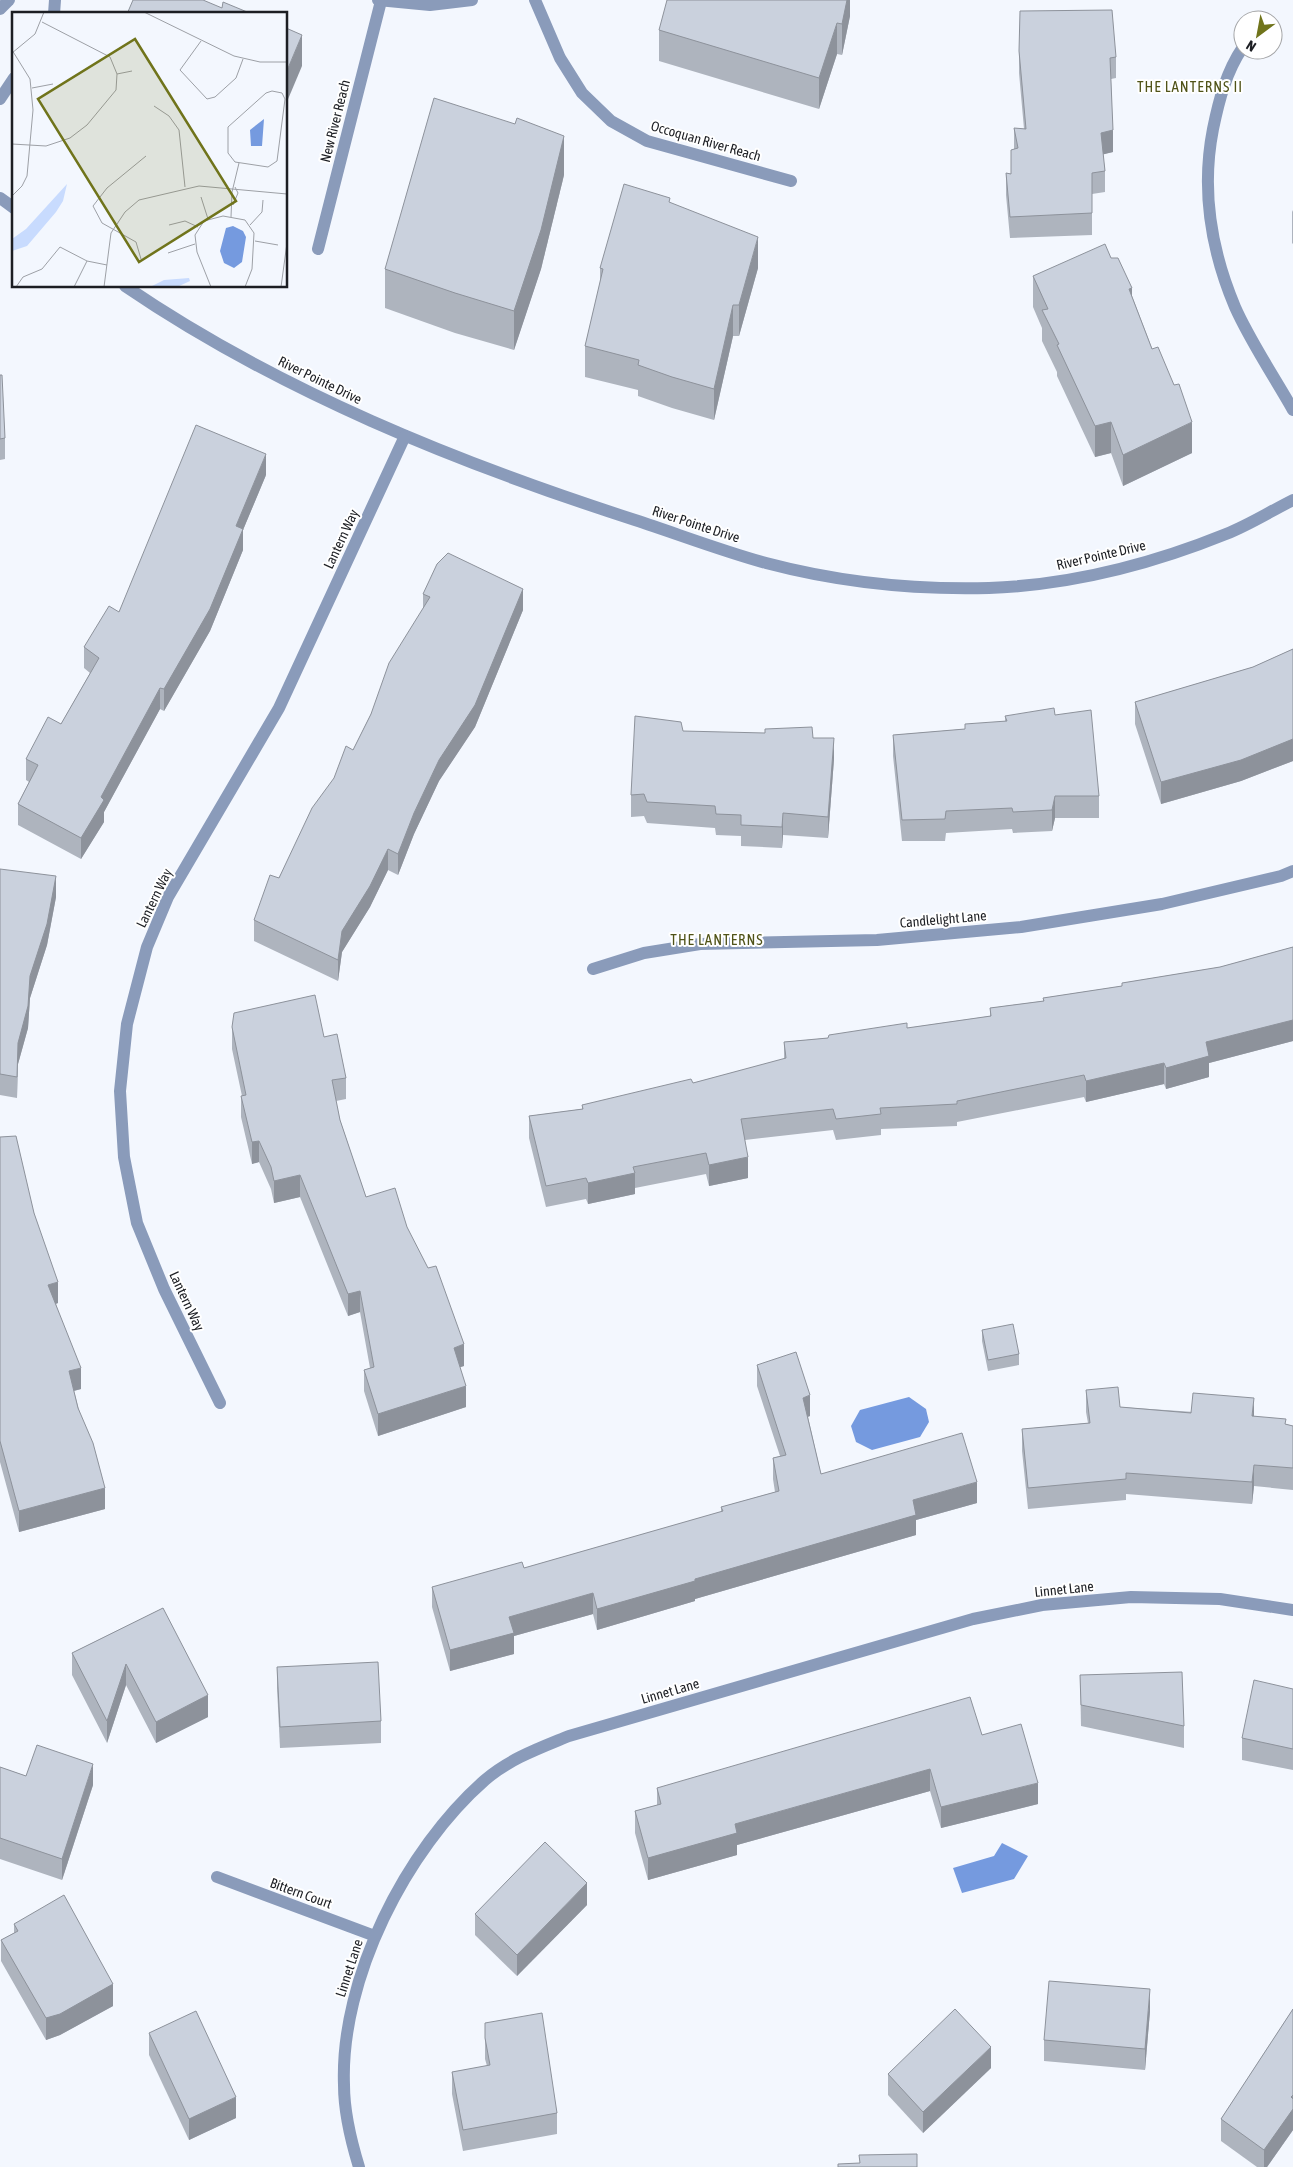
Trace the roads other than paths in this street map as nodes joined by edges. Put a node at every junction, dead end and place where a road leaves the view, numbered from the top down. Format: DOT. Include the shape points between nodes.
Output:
graph roads {
  1 [pos="9,0"];
  2 [pos="472,0"];
  3 [pos="535,0"];
  4 [pos="379,1"];
  5 [pos="0,9"];
  6 [pos="1234,60"];
  7 [pos="12,81"];
  8 [pos="0,99"];
  9 [pos="791,180"];
  10 [pos="0,198"];
  11 [pos="12,207"];
  12 [pos="318,249"];
  13 [pos="128,288"];
  14 [pos="1293,410"];
  15 [pos="406,436"];
  16 [pos="1293,500"];
  17 [pos="1293,871"];
  18 [pos="593,969"];
  19 [pos="220,1403"];
  20 [pos="1293,1610"];
  21 [pos="217,1878"];
  22 [pos="375,1936"];
  23 [pos="359,2167"];
  1 -- 5 [label="street"];
  2 -- 4 [label="street" via="430,5"];
  3 -- 9 [label="street, Occoquan River Reach" via="560,58 582,92 612,121 647,141"];
  4 -- 12 [label="street, New River Reach"];
  6 -- 14 [label="street" via="1219,100 1208,152 1208,206 1217,258 1236,308"];
  7 -- 8 [label="street"];
  10 -- 11 [label="street"];
  13 -- 15 [label="street, River Pointe Drive" via="265,370 342,409"];
  15 -- 16 [label="street, River Pointe Drive" via="562,496 766,562 846,580 926,588 991,588 1056,581 1136,565 1228,534"];
  15 -- 19 [label="street, Lantern Way" via="279,708 168,897 147,947 127,1024 120,1091 124,1157 137,1223 164,1289"];
  17 -- 18 [label="street, Candlelight Lane" via="1162,904 1020,927 878,940 700,944 644,953"];
  20 -- 22 [label="street, Linnet Lane" via="1220,1599 1131,1597 1042,1605 973,1618 569,1736 525,1754 486,1780 440,1828 402,1883"];
  21 -- 22 [label="street, Bittern Court"];
  22 -- 23 [label="street, Linnet Lane" via="348,2019 343,2083 350,2135"];
}
